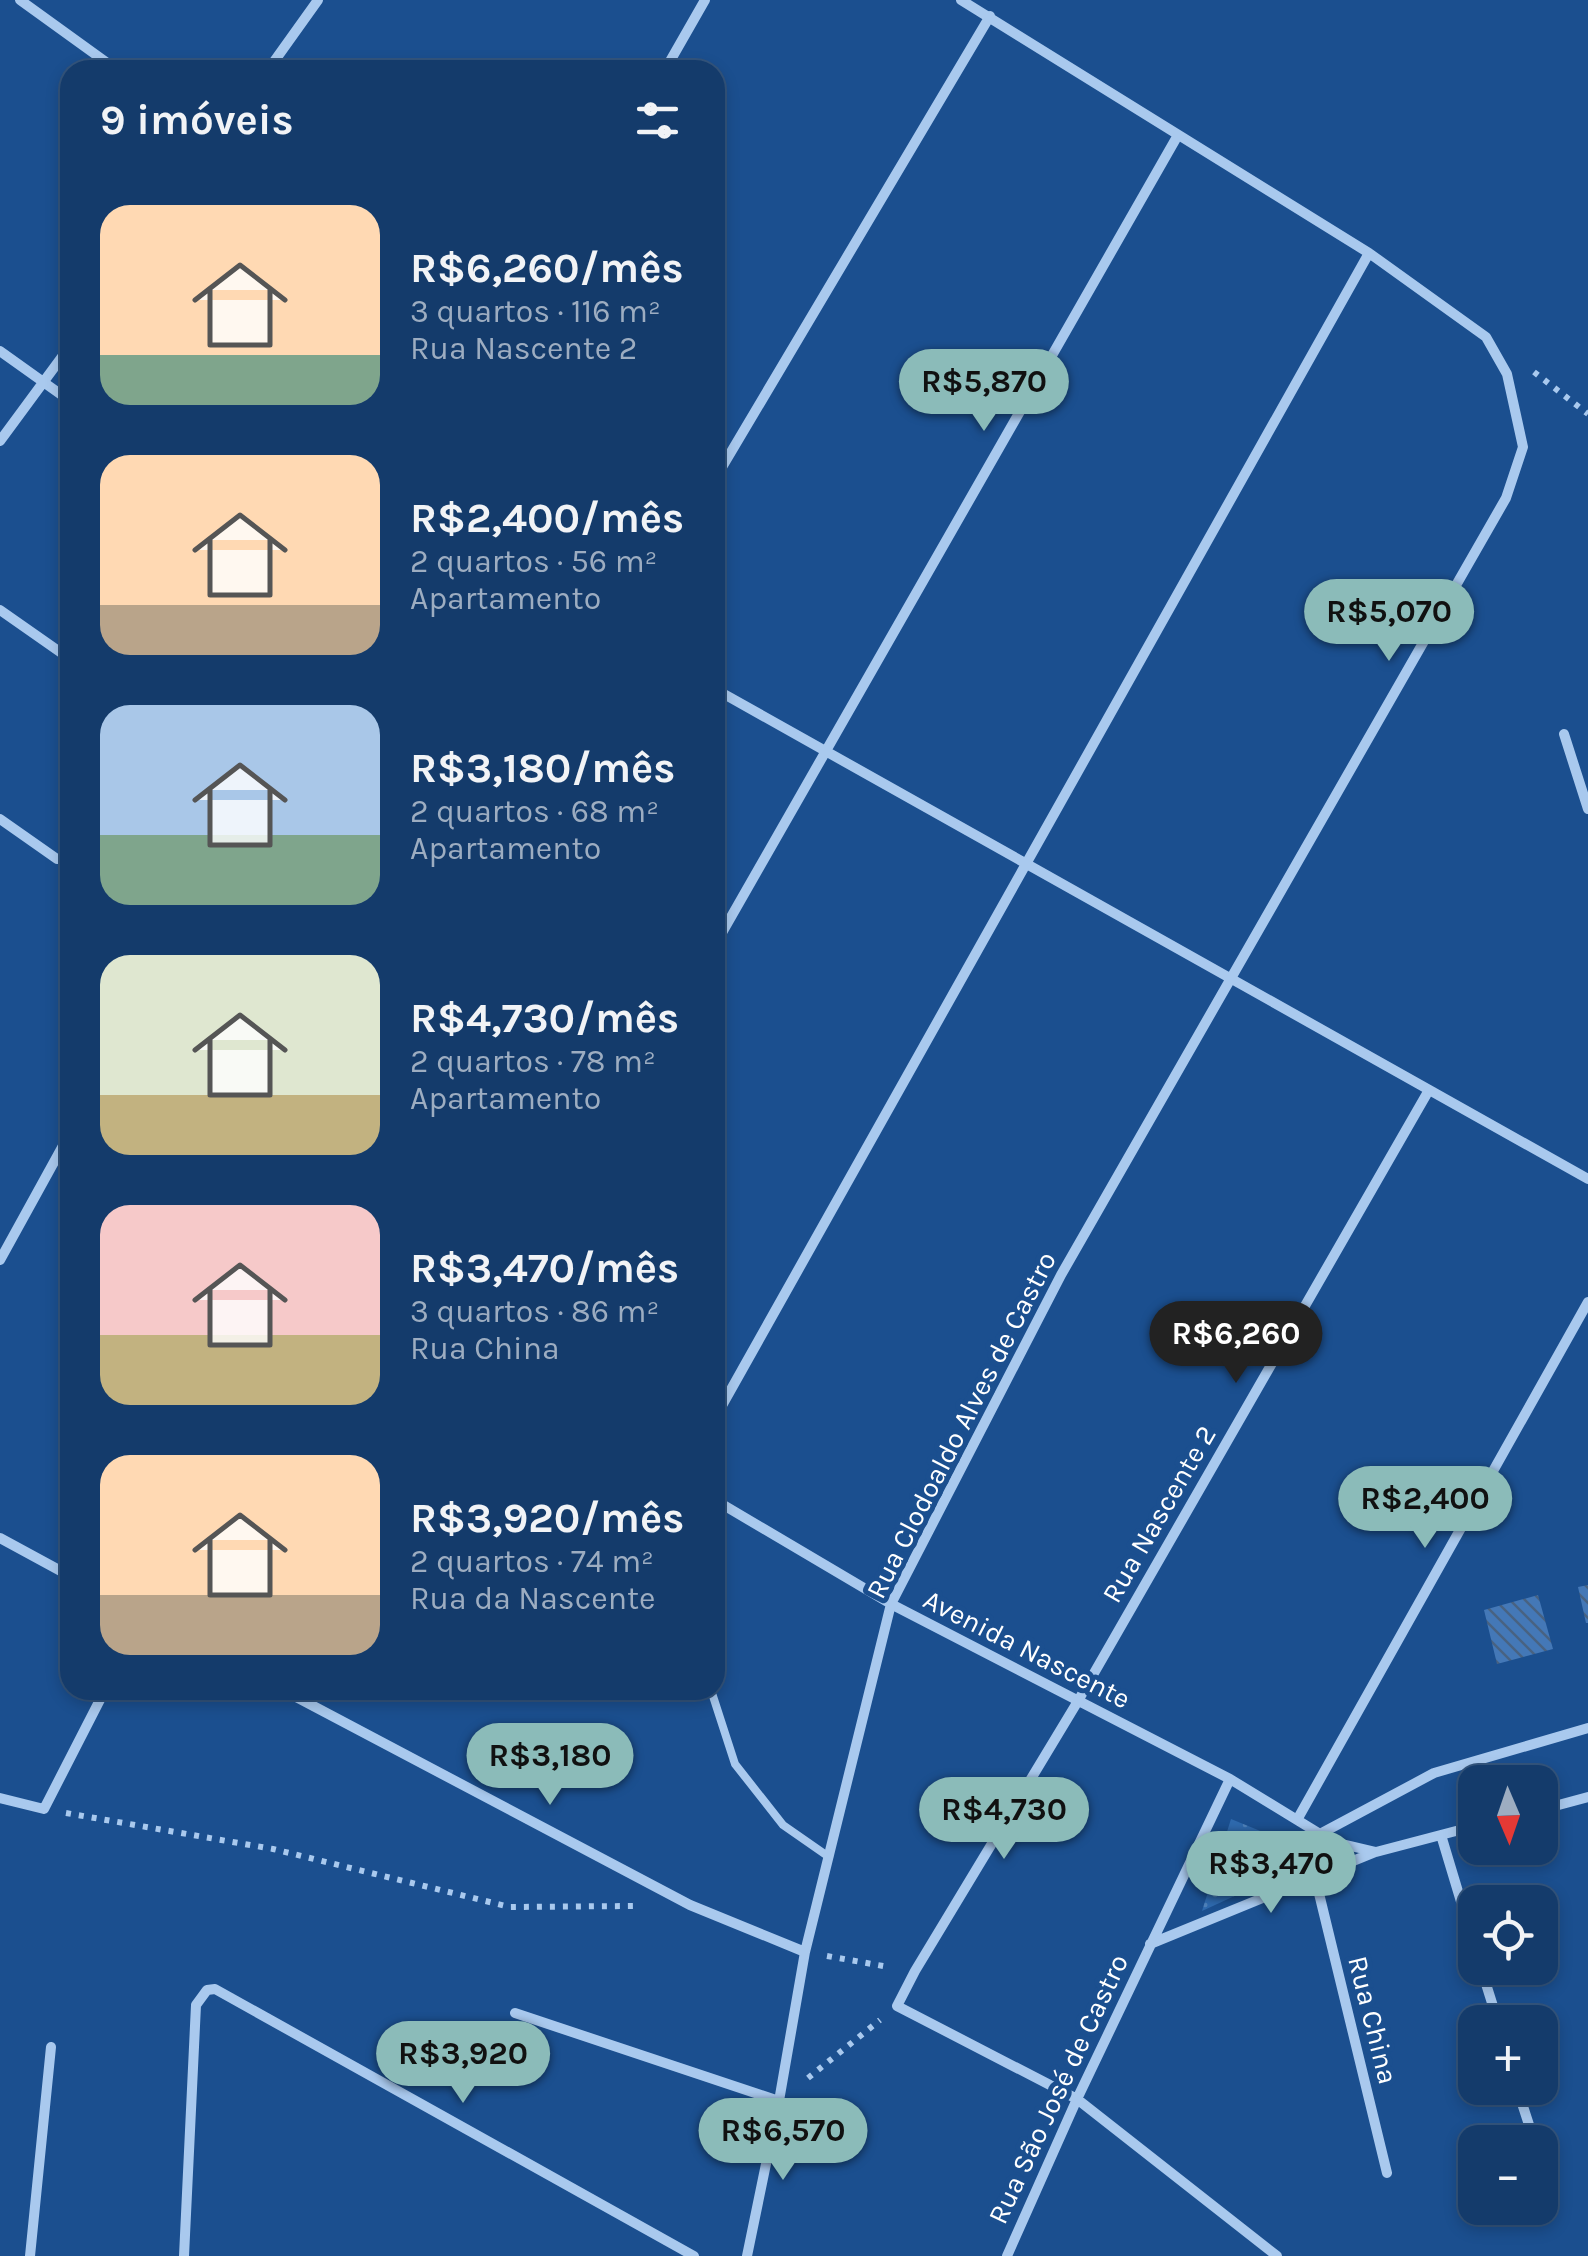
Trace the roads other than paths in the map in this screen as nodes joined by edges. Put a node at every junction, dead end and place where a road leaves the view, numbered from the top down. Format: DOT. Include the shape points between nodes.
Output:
graph roads {
  1 [pos="20,0"];
  2 [pos="318,0"];
  3 [pos="960,0"];
  4 [pos="702,5"];
  5 [pos="990,16"];
  6 [pos="102,60"];
  7 [pos="275,60"];
  8 [pos="671,60"];
  9 [pos="1178,135"];
  10 [pos="1369,254"];
  11 [pos="0,350"];
  12 [pos="60,360"];
  13 [pos="44,382"];
  14 [pos="60,394"];
  15 [pos="0,442"];
  16 [pos="725,462"];
  17 [pos="0,610"];
  18 [pos="60,652"];
  19 [pos="725,695"];
  20 [pos="1564,734"];
  21 [pos="824,753"];
  22 [pos="1588,809"];
  23 [pos="0,819"];
  24 [pos="57,858"];
  25 [pos="1026,865"];
  26 [pos="725,927"];
  27 [pos="1232,980"];
  28 [pos="1429,1090"];
  29 [pos="60,1155"];
  30 [pos="1588,1179"];
  31 [pos="0,1260"];
  32 [pos="1588,1302"];
  33 [pos="725,1400"];
  34 [pos="725,1506"];
  35 [pos="0,1538"];
  36 [pos="60,1571"];
  37 [pos="891,1604"];
  38 [pos="100,1700"];
  39 [pos="302,1700"];
  40 [pos="714,1700"];
  41 [pos="1078,1701"];
  42 [pos="1588,1728"];
  43 [pos="1230,1779"];
  44 [pos="1588,1797"];
  45 [pos="0,1798"];
  46 [pos="1558,1805"];
  47 [pos="1297,1820"];
  48 [pos="1458,1830"];
  49 [pos="1320,1834"];
  50 [pos="1440,1835"];
  51 [pos="1376,1852"];
  52 [pos="828,1857"];
  53 [pos="1316,1877"];
  54 [pos="1458,1893"];
  55 [pos="1150,1944"];
  56 [pos="805,1952"];
  57 [pos="515,2013"];
  58 [pos="51,2047"];
  59 [pos="1077,2099"];
  60 [pos="780,2101"];
  61 [pos="1388,2173"];
  62 [pos="30,2256"];
  63 [pos="184,2256"];
  64 [pos="694,2256"];
  65 [pos="747,2256"];
  66 [pos="1007,2256"];
  67 [pos="1277,2256"];
  1 -- 6 [label="street"];
  2 -- 7 [label="street"];
  3 -- 5 [label="street, Rua Clodoaldo Alves de Castro"];
  4 -- 8 [label="street"];
  5 -- 9 [label="street, Rua Clodoaldo Alves de Castro"];
  5 -- 16 [label="street"];
  9 -- 10 [label="street, Rua Clodoaldo Alves de Castro"];
  9 -- 21 [label="street"];
  10 -- 25 [label="street"];
  10 -- 27 [label="street, Rua Clodoaldo Alves de Castro" via="1486,338 1507,374 1522,447 1506,498"];
  11 -- 13 [label="street"];
  12 -- 13 [label="street"];
  13 -- 14 [label="street"];
  13 -- 15 [label="street"];
  17 -- 18 [label="street"];
  19 -- 21 [label="street"];
  20 -- 22 [label="street"];
  21 -- 25 [label="street"];
  21 -- 26 [label="street"];
  23 -- 24 [label="street"];
  25 -- 27 [label="street"];
  25 -- 33 [label="street"];
  27 -- 28 [label="street"];
  27 -- 37 [label="street, Rua Clodoaldo Alves de Castro" via="1061,1275"];
  28 -- 30 [label="street"];
  28 -- 41 [label="street, Rua Nascente 2"];
  29 -- 31 [label="street"];
  32 -- 47 [label="street"];
  34 -- 37 [label="street, Avenida Nascente"];
  35 -- 36 [label="street"];
  37 -- 41 [label="street, Avenida Nascente"];
  37 -- 52 [label="street, Rua Clodoaldo Alves de Castro"];
  38 -- 45 [label="street" via="44,1809"];
  39 -- 56 [label="street" via="690,1905"];
  40 -- 52 [label="lane" via="735,1764 783,1825"];
  41 -- 43 [label="street, Avenida Nascente"];
  41 -- 59 [label="street, Rua Nascente 2" via="898,2006"];
  42 -- 49 [label="street" via="1434,1774"];
  43 -- 47 [label="street, Avenida Nascente"];
  43 -- 55 [label="street, Rua São José de Castro"];
  44 -- 46 [label="street"];
  47 -- 49 [label="street, Avenida Nascente"];
  48 -- 50 [label="street"];
  49 -- 51 [label="street, Avenida Nascente"];
  50 -- 51 [label="street"];
  50 -- 54 [label="street"];
  51 -- 53 [label="street"];
  52 -- 56 [label="street, Rua Clodoaldo Alves de Castro"];
  53 -- 55 [label="street"];
  53 -- 61 [label="street, Rua China"];
  55 -- 59 [label="street, Rua São José de Castro"];
  56 -- 60 [label="street, Rua Clodoaldo Alves de Castro"];
  57 -- 60 [label="street"];
  58 -- 62 [label="street"];
  59 -- 66 [label="street, Rua São José de Castro"];
  59 -- 67 [label="street"];
  60 -- 65 [label="street, Rua Clodoaldo Alves de Castro"];
  63 -- 64 [label="street" via="196,2005 214,1989"];
}
